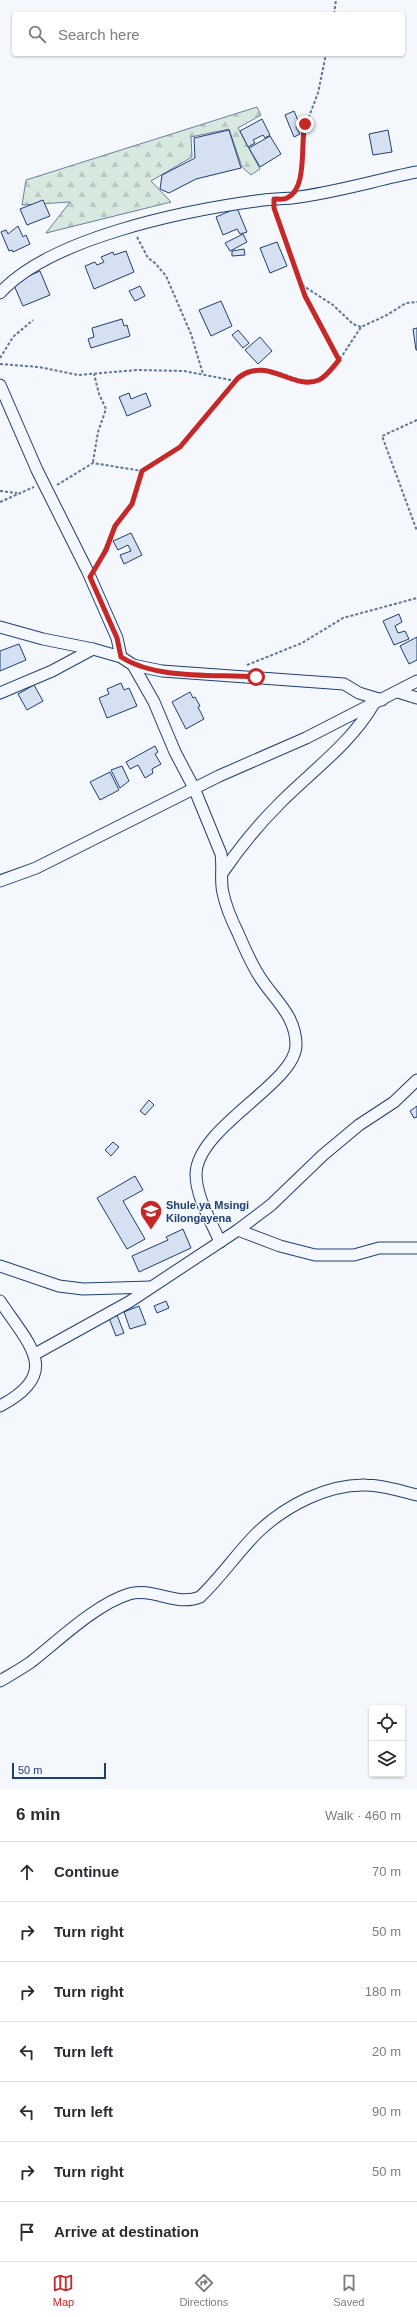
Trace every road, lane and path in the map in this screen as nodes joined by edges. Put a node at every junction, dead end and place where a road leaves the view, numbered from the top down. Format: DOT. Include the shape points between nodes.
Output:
graph roads {
  1 [pos="336,0"];
  2 [pos="334,12"];
  3 [pos="326,56"];
  4 [pos="417,172"];
  5 [pos="287,198"];
  6 [pos="274,199"];
  7 [pos="132,227"];
  8 [pos="301,285"];
  9 [pos="0,293"];
  10 [pos="417,302"];
  11 [pos="33,320"];
  12 [pos="361,327"];
  13 [pos="0,358"];
  14 [pos="339,360"];
  15 [pos="0,364"];
  16 [pos="94,374"];
  17 [pos="204,374"];
  18 [pos="236,381"];
  19 [pos="0,385"];
  20 [pos="417,420"];
  21 [pos="93,463"];
  22 [pos="142,471"];
  23 [pos="45,485"];
  24 [pos="0,491"];
  25 [pos="18,493"];
  26 [pos="0,502"];
  27 [pos="417,531"];
  28 [pos="90,577"];
  29 [pos="417,598"];
  30 [pos="0,627"];
  31 [pos="93,649"];
  32 [pos="121,657"];
  33 [pos="133,665"];
  34 [pos="238,675"];
  35 [pos="417,681"];
  36 [pos="398,692"];
  37 [pos="0,693"];
  38 [pos="417,698"];
  39 [pos="377,703"];
  40 [pos="194,788"];
  41 [pos="222,872"];
  42 [pos="0,881"];
  43 [pos="417,1080"];
  44 [pos="238,1230"];
  45 [pos="220,1242"];
  46 [pos="417,1248"];
  47 [pos="0,1266"];
  48 [pos="152,1287"];
  49 [pos="0,1301"];
  50 [pos="34,1354"];
  51 [pos="0,1406"];
  52 [pos="417,1495"];
  53 [pos="0,1681"];
  1 -- 2 [label="path"];
  3 -- 5 [label="path" via="318,93 302,132 300,180 294,192"];
  4 -- 5 [label="street"];
  5 -- 6 [label="street"];
  6 -- 7 [label="street" via="209,208"];
  6 -- 8 [label="path" via="275,214"];
  7 -- 9 [label="street" via="84,241 60,252 8,284"];
  7 -- 17 [label="path" via="148,258 155,262 166,276 189,329"];
  8 -- 12 [label="path" via="333,305 352,324"];
  8 -- 14 [label="path" via="311,310"];
  10 -- 12 [label="path" via="401,306"];
  11 -- 13 [label="path" via="13,337"];
  12 -- 14 [label="path"];
  14 -- 18 [label="path" via="319,380 303,381 274,371 250,370"];
  15 -- 16 [label="path" via="40,366 70,374"];
  16 -- 17 [label="path" via="148,370"];
  16 -- 21 [label="path" via="106,409 98,432"];
  17 -- 18 [label="path" via="224,381"];
  18 -- 22 [label="path" via="180,447"];
  19 -- 23 [label="street"];
  20 -- 27 [label="path" via="382,436"];
  21 -- 22 [label="path"];
  21 -- 23 [label="path" via="62,483"];
  22 -- 28 [label="path" via="132,504 115,526 106,550"];
  23 -- 25 [label="path"];
  23 -- 28 [label="street"];
  24 -- 25 [label="path"];
  25 -- 26 [label="path"];
  28 -- 32 [label="street" via="117,638"];
  29 -- 34 [label="path" via="343,618 302,643 249,663"];
  30 -- 31 [label="street"];
  31 -- 32 [label="street"];
  31 -- 37 [label="street" via="52,671"];
  32 -- 33 [label="street"];
  33 -- 34 [label="street" via="162,672"];
  33 -- 40 [label="street" via="154,702 175,752"];
  34 -- 39 [label="street" via="344,684"];
  35 -- 36 [label="street"];
  36 -- 38 [label="street"];
  36 -- 39 [label="street"];
  39 -- 40 [label="street"];
  39 -- 41 [label="street" via="353,732 280,803"];
  40 -- 41 [label="street" via="221,854"];
  40 -- 42 [label="street" via="36,868"];
  41 -- 45 [label="street" via="222,892 237,932 258,975 294,1026 296,1045 294,1057 284,1070 216,1135 202,1154 196,1173 200,1196"];
  43 -- 44 [label="street" via="394,1102 323,1155 272,1205"];
  44 -- 45 [label="street"];
  44 -- 46 [label="street" via="280,1246 315,1255 354,1255 379,1248"];
  45 -- 48 [label="street"];
  47 -- 48 [label="street" via="59,1286 83,1289"];
  48 -- 50 [label="street"];
  49 -- 50 [label="street"];
  50 -- 51 [label="street" via="35,1375 30,1386 18,1397"];
  52 -- 53 [label="street" via="365,1485 341,1487 318,1494 284,1512 258,1533 200,1597 181,1601 142,1592 129,1594 98,1611"];
}
